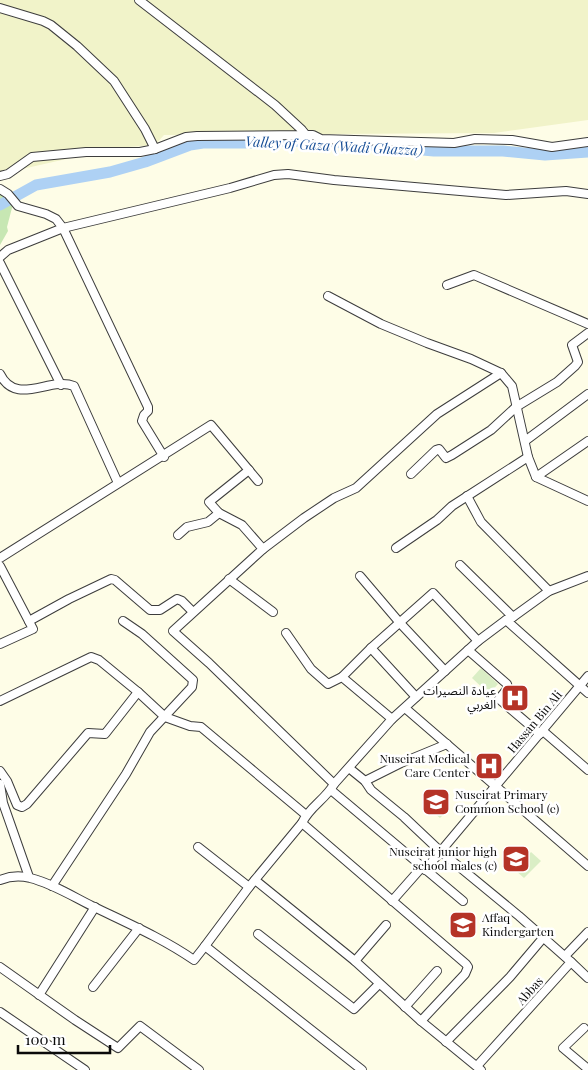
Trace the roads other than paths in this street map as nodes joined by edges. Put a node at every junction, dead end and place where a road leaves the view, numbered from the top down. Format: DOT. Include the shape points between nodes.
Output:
graph roads {
  1 [pos="139,0"];
  2 [pos="0,8"];
  3 [pos="306,135"];
  4 [pos="588,142"];
  5 [pos="155,149"];
  6 [pos="0,176"];
  7 [pos="0,189"];
  8 [pos="588,194"];
  9 [pos="63,228"];
  10 [pos="0,257"];
  11 [pos="0,263"];
  12 [pos="447,285"];
  13 [pos="328,296"];
  14 [pos="588,324"];
  15 [pos="588,333"];
  16 [pos="502,373"];
  17 [pos="0,374"];
  18 [pos="61,385"];
  19 [pos="588,394"];
  20 [pos="516,407"];
  21 [pos="525,441"];
  22 [pos="588,441"];
  23 [pos="164,457"];
  24 [pos="528,457"];
  25 [pos="249,470"];
  26 [pos="411,474"];
  27 [pos="536,477"];
  28 [pos="258,481"];
  29 [pos="118,483"];
  30 [pos="467,496"];
  31 [pos="588,501"];
  32 [pos="219,513"];
  33 [pos="178,535"];
  34 [pos="396,548"];
  35 [pos="263,549"];
  36 [pos="0,558"];
  37 [pos="460,565"];
  38 [pos="0,566"];
  39 [pos="360,576"];
  40 [pos="588,576"];
  41 [pos="229,579"];
  42 [pos="550,592"];
  43 [pos="193,612"];
  44 [pos="273,612"];
  45 [pos="510,618"];
  46 [pos="29,621"];
  47 [pos="123,621"];
  48 [pos="400,624"];
  49 [pos="286,633"];
  50 [pos="478,641"];
  51 [pos="0,644"];
  52 [pos="371,648"];
  53 [pos="468,650"];
  54 [pos="445,671"];
  55 [pos="588,676"];
  56 [pos="342,678"];
  57 [pos="580,686"];
  58 [pos="138,692"];
  59 [pos="588,693"];
  60 [pos="416,697"];
  61 [pos="0,701"];
  62 [pos="405,708"];
  63 [pos="165,716"];
  64 [pos="392,720"];
  65 [pos="542,732"];
  66 [pos="447,744"];
  67 [pos="350,768"];
  68 [pos="588,770"];
  69 [pos="0,771"];
  70 [pos="365,781"];
  71 [pos="0,784"];
  72 [pos="496,786"];
  73 [pos="333,787"];
  74 [pos="306,815"];
  75 [pos="302,823"];
  76 [pos="198,848"];
  77 [pos="440,852"];
  78 [pos="588,866"];
  79 [pos="423,868"];
  80 [pos="29,878"];
  81 [pos="0,880"];
  82 [pos="255,880"];
  83 [pos="52,886"];
  84 [pos="249,887"];
  85 [pos="392,901"];
  86 [pos="463,901"];
  87 [pos="95,908"];
  88 [pos="386,925"];
  89 [pos="139,928"];
  90 [pos="588,932"];
  91 [pos="258,934"];
  92 [pos="543,938"];
  93 [pos="204,946"];
  94 [pos="565,956"];
  95 [pos="355,961"];
  96 [pos="571,962"];
  97 [pos="0,967"];
  98 [pos="437,971"];
  99 [pos="588,978"];
  100 [pos="379,984"];
  101 [pos="93,987"];
  102 [pos="39,995"];
  103 [pos="405,1007"];
  104 [pos="0,1012"];
  105 [pos="422,1021"];
  106 [pos="584,1028"];
  107 [pos="446,1042"];
  108 [pos="479,1068"];
  109 [pos="588,1069"];
  110 [pos="85,1070"];
  111 [pos="199,1070"];
  112 [pos="362,1070"];
  1 -- 3 [label="street" via="276,105"];
  2 -- 5 [label="street" via="51,25 76,46 114,81"];
  3 -- 4 [label="street" via="321,139 397,142 512,140 552,146"];
  3 -- 5 [label="street" via="191,136"];
  5 -- 6 [label="street" via="32,157"];
  7 -- 9 [label="street" via="18,206 46,214"];
  8 -- 9 [label="street" via="566,191 506,195 288,174"];
  9 -- 10 [label="street" via="8,250"];
  9 -- 23 [label="street" via="148,407 142,421"];
  11 -- 18 [label="street"];
  12 -- 14 [label="street" via="474,276"];
  13 -- 16 [label="street" via="381,324"];
  15 -- 20 [label="street" via="572,345 578,362 575,366"];
  16 -- 20 [label="street" via="512,386"];
  16 -- 35 [label="street" via="437,414 356,488 334,498"];
  17 -- 18 [label="street" via="12,388"];
  18 -- 29 [label="street" via="69,384 76,389"];
  19 -- 21 [label="street"];
  20 -- 21 [label="street"];
  20 -- 26 [label="street" via="490,430 452,455 446,458 439,449 436,450"];
  21 -- 24 [label="street"];
  22 -- 27 [label="street"];
  23 -- 25 [label="street" via="212,425"];
  23 -- 29 [label="street"];
  24 -- 27 [label="street"];
  24 -- 30 [label="street"];
  25 -- 28 [label="street"];
  25 -- 32 [label="street" via="208,502"];
  27 -- 31 [label="street"];
  29 -- 36 [label="street"];
  30 -- 34 [label="street"];
  30 -- 42 [label="street" via="480,522"];
  32 -- 33 [label="street" via="208,522 186,527"];
  32 -- 35 [label="street" via="242,525"];
  35 -- 41 [label="street"];
  37 -- 45 [label="street"];
  38 -- 46 [label="street"];
  39 -- 48 [label="street"];
  40 -- 42 [label="street"];
  41 -- 43 [label="street"];
  41 -- 44 [label="street"];
  42 -- 45 [label="street"];
  43 -- 46 [label="street" via="177,599 160,610 150,610 111,579"];
  43 -- 73 [label="street" via="173,631"];
  45 -- 50 [label="street"];
  45 -- 57 [label="street"];
  46 -- 51 [label="street" via="33,629"];
  47 -- 63 [label="street" via="193,680 192,688"];
  48 -- 50 [label="street" via="433,593"];
  48 -- 52 [label="street"];
  48 -- 54 [label="street"];
  49 -- 56 [label="street" via="311,669 328,684"];
  50 -- 53 [label="street"];
  52 -- 56 [label="street"];
  52 -- 60 [label="street"];
  53 -- 54 [label="street"];
  53 -- 65 [label="street" via="507,684 508,688 499,700"];
  54 -- 60 [label="street"];
  55 -- 57 [label="street, Hassan Bin Ali"];
  56 -- 64 [label="street"];
  57 -- 59 [label="street"];
  57 -- 65 [label="street, Hassan Bin Ali"];
  58 -- 61 [label="street" via="91,657"];
  58 -- 63 [label="street"];
  58 -- 69 [label="street" via="105,734 88,733 22,807 17,805"];
  60 -- 62 [label="street"];
  62 -- 64 [label="street"];
  62 -- 66 [label="street"];
  63 -- 74 [label="street" via="201,727"];
  63 -- 83 [label="street" via="150,732"];
  64 -- 67 [label="street"];
  65 -- 68 [label="street"];
  65 -- 72 [label="street, Hassan Bin Ali"];
  66 -- 70 [label="street"];
  66 -- 72 [label="street"];
  67 -- 70 [label="street"];
  67 -- 73 [label="street"];
  70 -- 77 [label="street"];
  71 -- 80 [label="street"];
  72 -- 77 [label="street, Hassan Bin Ali"];
  72 -- 78 [label="street"];
  73 -- 74 [label="street"];
  73 -- 79 [label="street"];
  74 -- 75 [label="street"];
  75 -- 82 [label="street"];
  75 -- 85 [label="street"];
  76 -- 84 [label="street"];
  77 -- 79 [label="street, Hassan Bin Ali"];
  77 -- 92 [label="street"];
  79 -- 85 [label="street, Hassan Bin Ali"];
  79 -- 86 [label="street"];
  80 -- 81 [label="street" via="11,876"];
  80 -- 83 [label="street"];
  82 -- 84 [label="street"];
  82 -- 95 [label="street"];
  83 -- 87 [label="street"];
  84 -- 93 [label="street"];
  85 -- 105 [label="street" via="468,967"];
  87 -- 89 [label="street"];
  87 -- 102 [label="street"];
  88 -- 95 [label="street"];
  89 -- 93 [label="street" via="194,960"];
  89 -- 101 [label="street"];
  90 -- 94 [label="street"];
  91 -- 100 [label="street" via="354,1009"];
  92 -- 94 [label="street"];
  92 -- 107 [label="street"];
  93 -- 112 [label="street"];
  94 -- 96 [label="street"];
  95 -- 100 [label="street"];
  96 -- 99 [label="street"];
  96 -- 108 [label="street, Abbas"];
  97 -- 102 [label="street"];
  98 -- 103 [label="street"];
  100 -- 103 [label="street"];
  102 -- 111 [label="street" via="118,1048 140,1026"];
  103 -- 105 [label="street"];
  104 -- 110 [label="street"];
  105 -- 107 [label="street"];
  106 -- 109 [label="street" via="564,1048"];
  107 -- 108 [label="street"];
}
